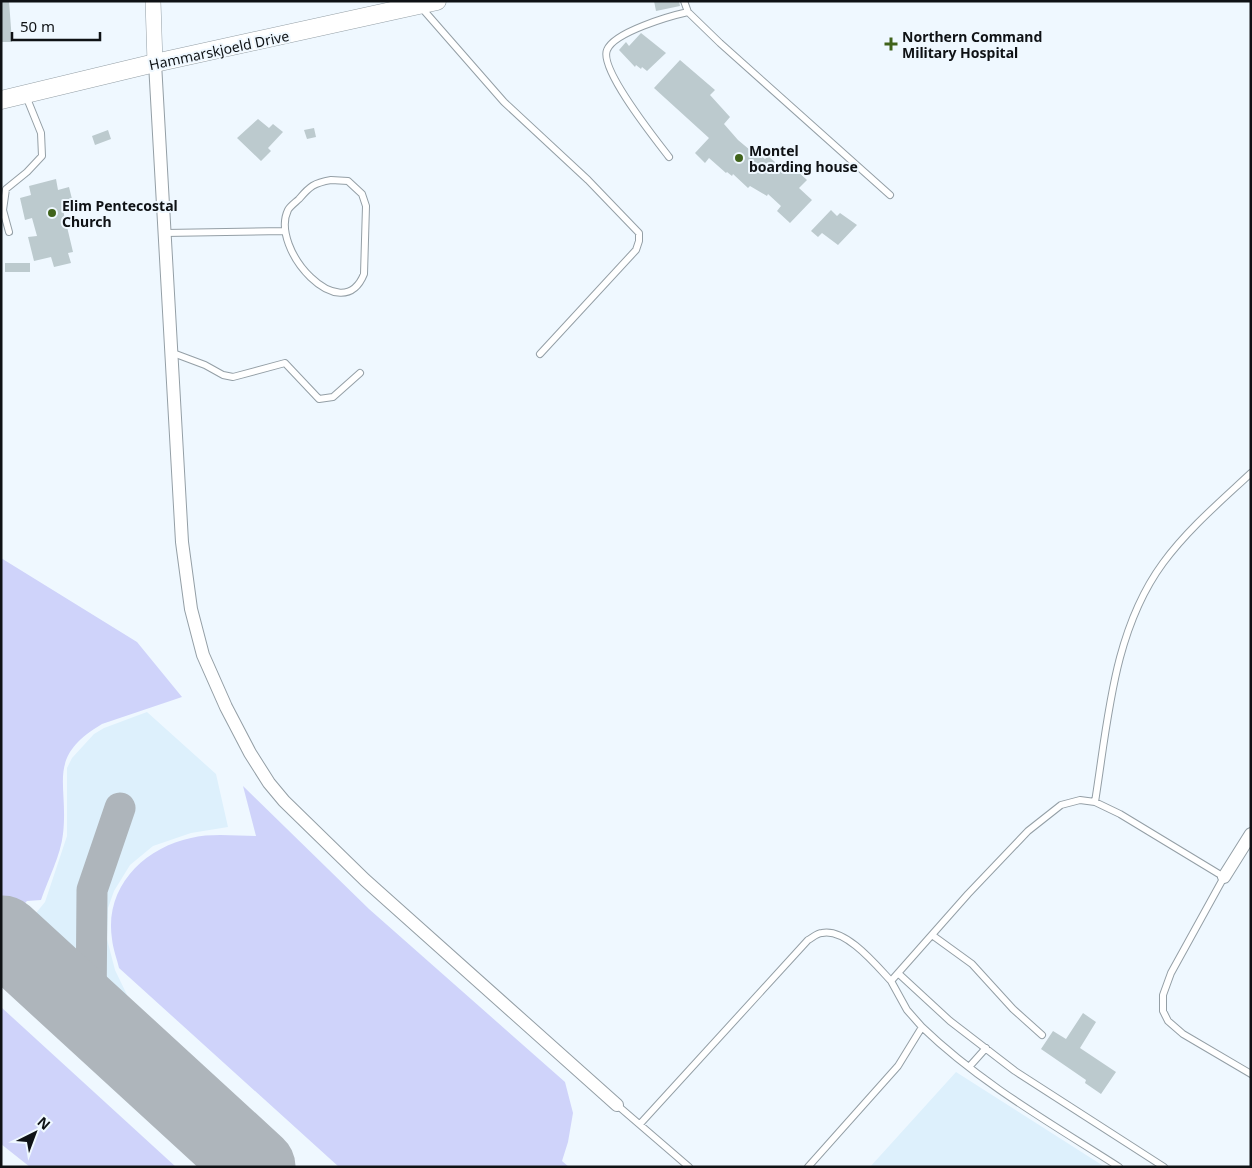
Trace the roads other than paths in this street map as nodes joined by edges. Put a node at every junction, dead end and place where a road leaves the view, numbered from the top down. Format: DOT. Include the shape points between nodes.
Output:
graph roads {
  1 [pos="153,1"];
  2 [pos="437,1"];
  3 [pos="684,1"];
  4 [pos="419,5"];
  5 [pos="688,12"];
  6 [pos="155,63"];
  7 [pos="26,94"];
  8 [pos="1,100"];
  9 [pos="669,157"];
  10 [pos="890,195"];
  11 [pos="284,231"];
  12 [pos="9,232"];
  13 [pos="165,233"];
  14 [pos="173,353"];
  15 [pos="540,354"];
  16 [pos="360,373"];
  17 [pos="1251,473"];
  18 [pos="1095,802"];
  19 [pos="1251,834"];
  20 [pos="1224,877"];
  21 [pos="932,935"];
  22 [pos="899,974"];
  23 [pos="891,981"];
  24 [pos="922,1027"];
  25 [pos="1042,1035"];
  26 [pos="986,1048"];
  27 [pos="969,1066"];
  28 [pos="1251,1074"];
  29 [pos="618,1104"];
  30 [pos="640,1124"];
  31 [pos="689,1167"];
  32 [pos="808,1167"];
  33 [pos="1119,1167"];
  34 [pos="1164,1167"];
  1 -- 6 [label="street"];
  2 -- 4 [label="main road, Hammarskjoeld Drive"];
  3 -- 5 [label="lane"];
  4 -- 6 [label="main road, Hammarskjoeld Drive"];
  4 -- 15 [label="lane" via="504,102 588,180 639,233 636,250"];
  5 -- 9 [label="lane" via="642,26 614,41 606,56 610,70 630,105"];
  5 -- 10 [label="lane"];
  6 -- 7 [label="main road, Hammarskjoeld Drive"];
  6 -- 13 [label="street"];
  7 -- 8 [label="main road, Hammarskjoeld Drive"];
  7 -- 12 [label="lane" via="41,133 42,156 6,188 3,210"];
  11 -- 11 [label="lane" via="290,251 320,286 332,292 350,292 360,284 364,274 366,206 362,194 348,181 315,183 288,210"];
  11 -- 13 [label="lane"];
  13 -- 14 [label="street"];
  14 -- 16 [label="lane" via="223,376 233,377 285,364 319,399 333,397"];
  14 -- 29 [label="street" via="182,542 190,609 203,655 250,753 284,801 365,880"];
  17 -- 18 [label="lane" via="1199,522 1148,586 1118,660"];
  18 -- 20 [label="lane"];
  18 -- 21 [label="lane" via="1080,800 1061,805 1044,816"];
  19 -- 20 [label="street"];
  20 -- 28 [label="lane" via="1171,973 1163,995 1163,1011 1168,1022 1183,1034"];
  21 -- 22 [label="lane"];
  21 -- 25 [label="lane" via="972,964"];
  22 -- 23 [label="lane"];
  22 -- 26 [label="lane"];
  23 -- 24 [label="lane" via="907,1010"];
  23 -- 30 [label="lane" via="856,946 836,934 822,932 808,940"];
  24 -- 27 [label="lane"];
  24 -- 32 [label="lane" via="898,1066"];
  26 -- 27 [label="lane"];
  26 -- 34 [label="lane" via="1030,1081"];
  27 -- 33 [label="lane"];
  29 -- 30 [label="lane"];
  30 -- 31 [label="lane"];
}
